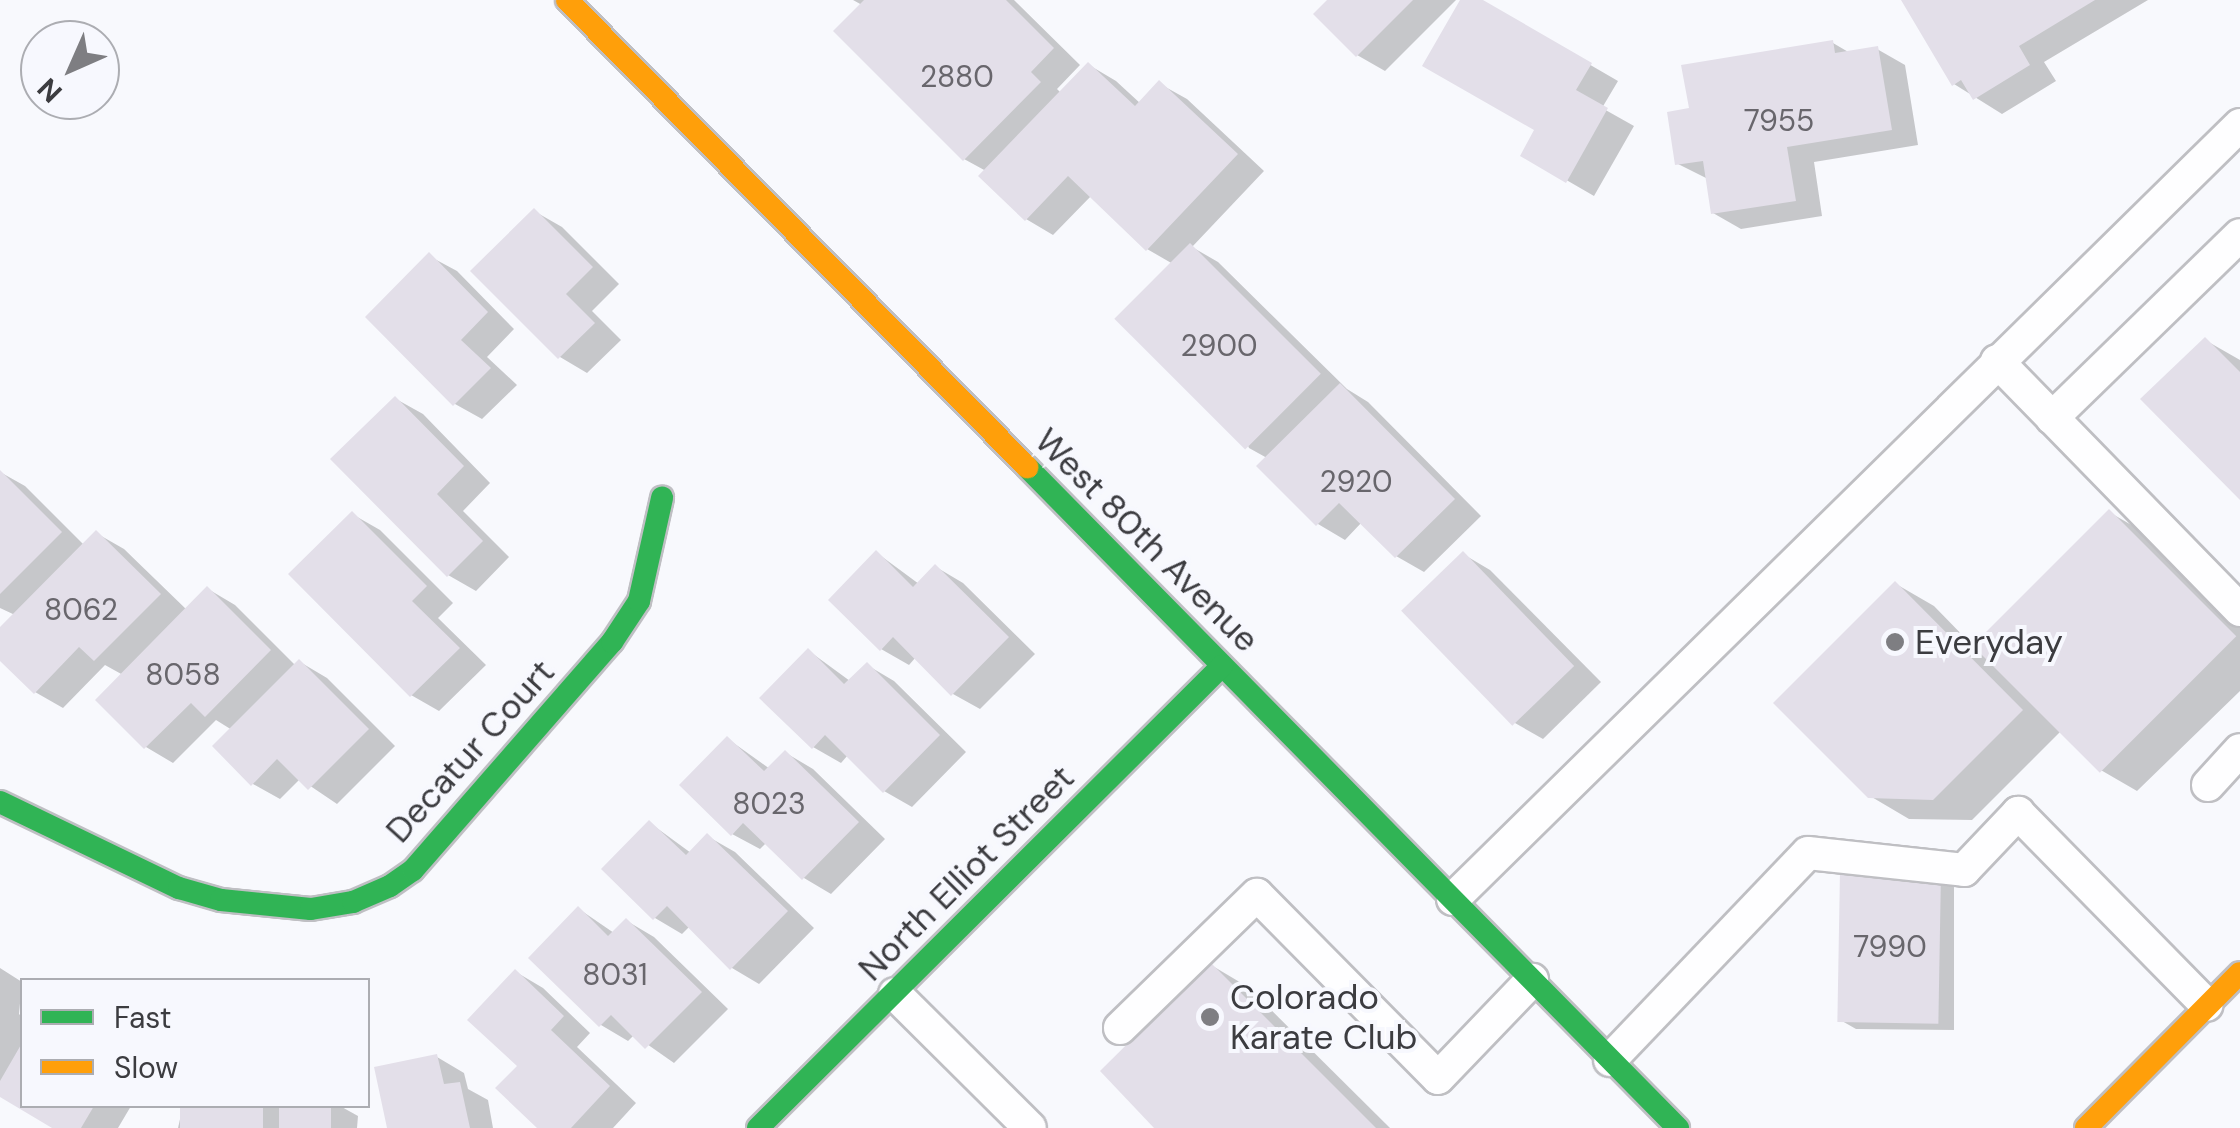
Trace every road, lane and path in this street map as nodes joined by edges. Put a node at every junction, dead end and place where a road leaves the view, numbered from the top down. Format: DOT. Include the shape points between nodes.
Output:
graph roads {
  1 [pos="567,0"];
  2 [pos="2240,125"];
  3 [pos="2240,234"];
  4 [pos="1997,361"];
  5 [pos="2052,418"];
  6 [pos="662,498"];
  7 [pos="2240,610"];
  8 [pos="1222,666"];
  9 [pos="2240,750"];
  10 [pos="2208,784"];
  11 [pos="0,802"];
  12 [pos="1453,899"];
  13 [pos="2240,973"];
  14 [pos="1532,980"];
  15 [pos="894,994"];
  16 [pos="2207,1006"];
  17 [pos="1120,1028"];
  18 [pos="1610,1060"];
  19 [pos="758,1128"];
  20 [pos="1030,1128"];
  21 [pos="1678,1128"];
  22 [pos="2086,1128"];
  1 -- 8 [label="street, West 80th Avenue"];
  2 -- 4 [label="lane"];
  3 -- 5 [label="lane"];
  4 -- 5 [label="lane"];
  4 -- 12 [label="lane"];
  5 -- 7 [label="lane"];
  6 -- 11 [label="street, Decatur Court" via="638,601 612,642 413,870 390,886 311,910 222,900 178,888"];
  8 -- 12 [label="street, West 80th Avenue"];
  8 -- 15 [label="street, North Elliot Street"];
  9 -- 10 [label="lane"];
  12 -- 14 [label="street, West 80th Avenue"];
  13 -- 16 [label="street"];
  14 -- 17 [label="lane" via="1438,1078 1257,895"];
  14 -- 18 [label="street, West 80th Avenue"];
  15 -- 19 [label="street, North Elliot Street"];
  15 -- 20 [label="lane"];
  16 -- 18 [label="lane" via="2018,813 1964,870 1808,853"];
  16 -- 22 [label="street"];
  18 -- 21 [label="street, West 80th Avenue"];
}
